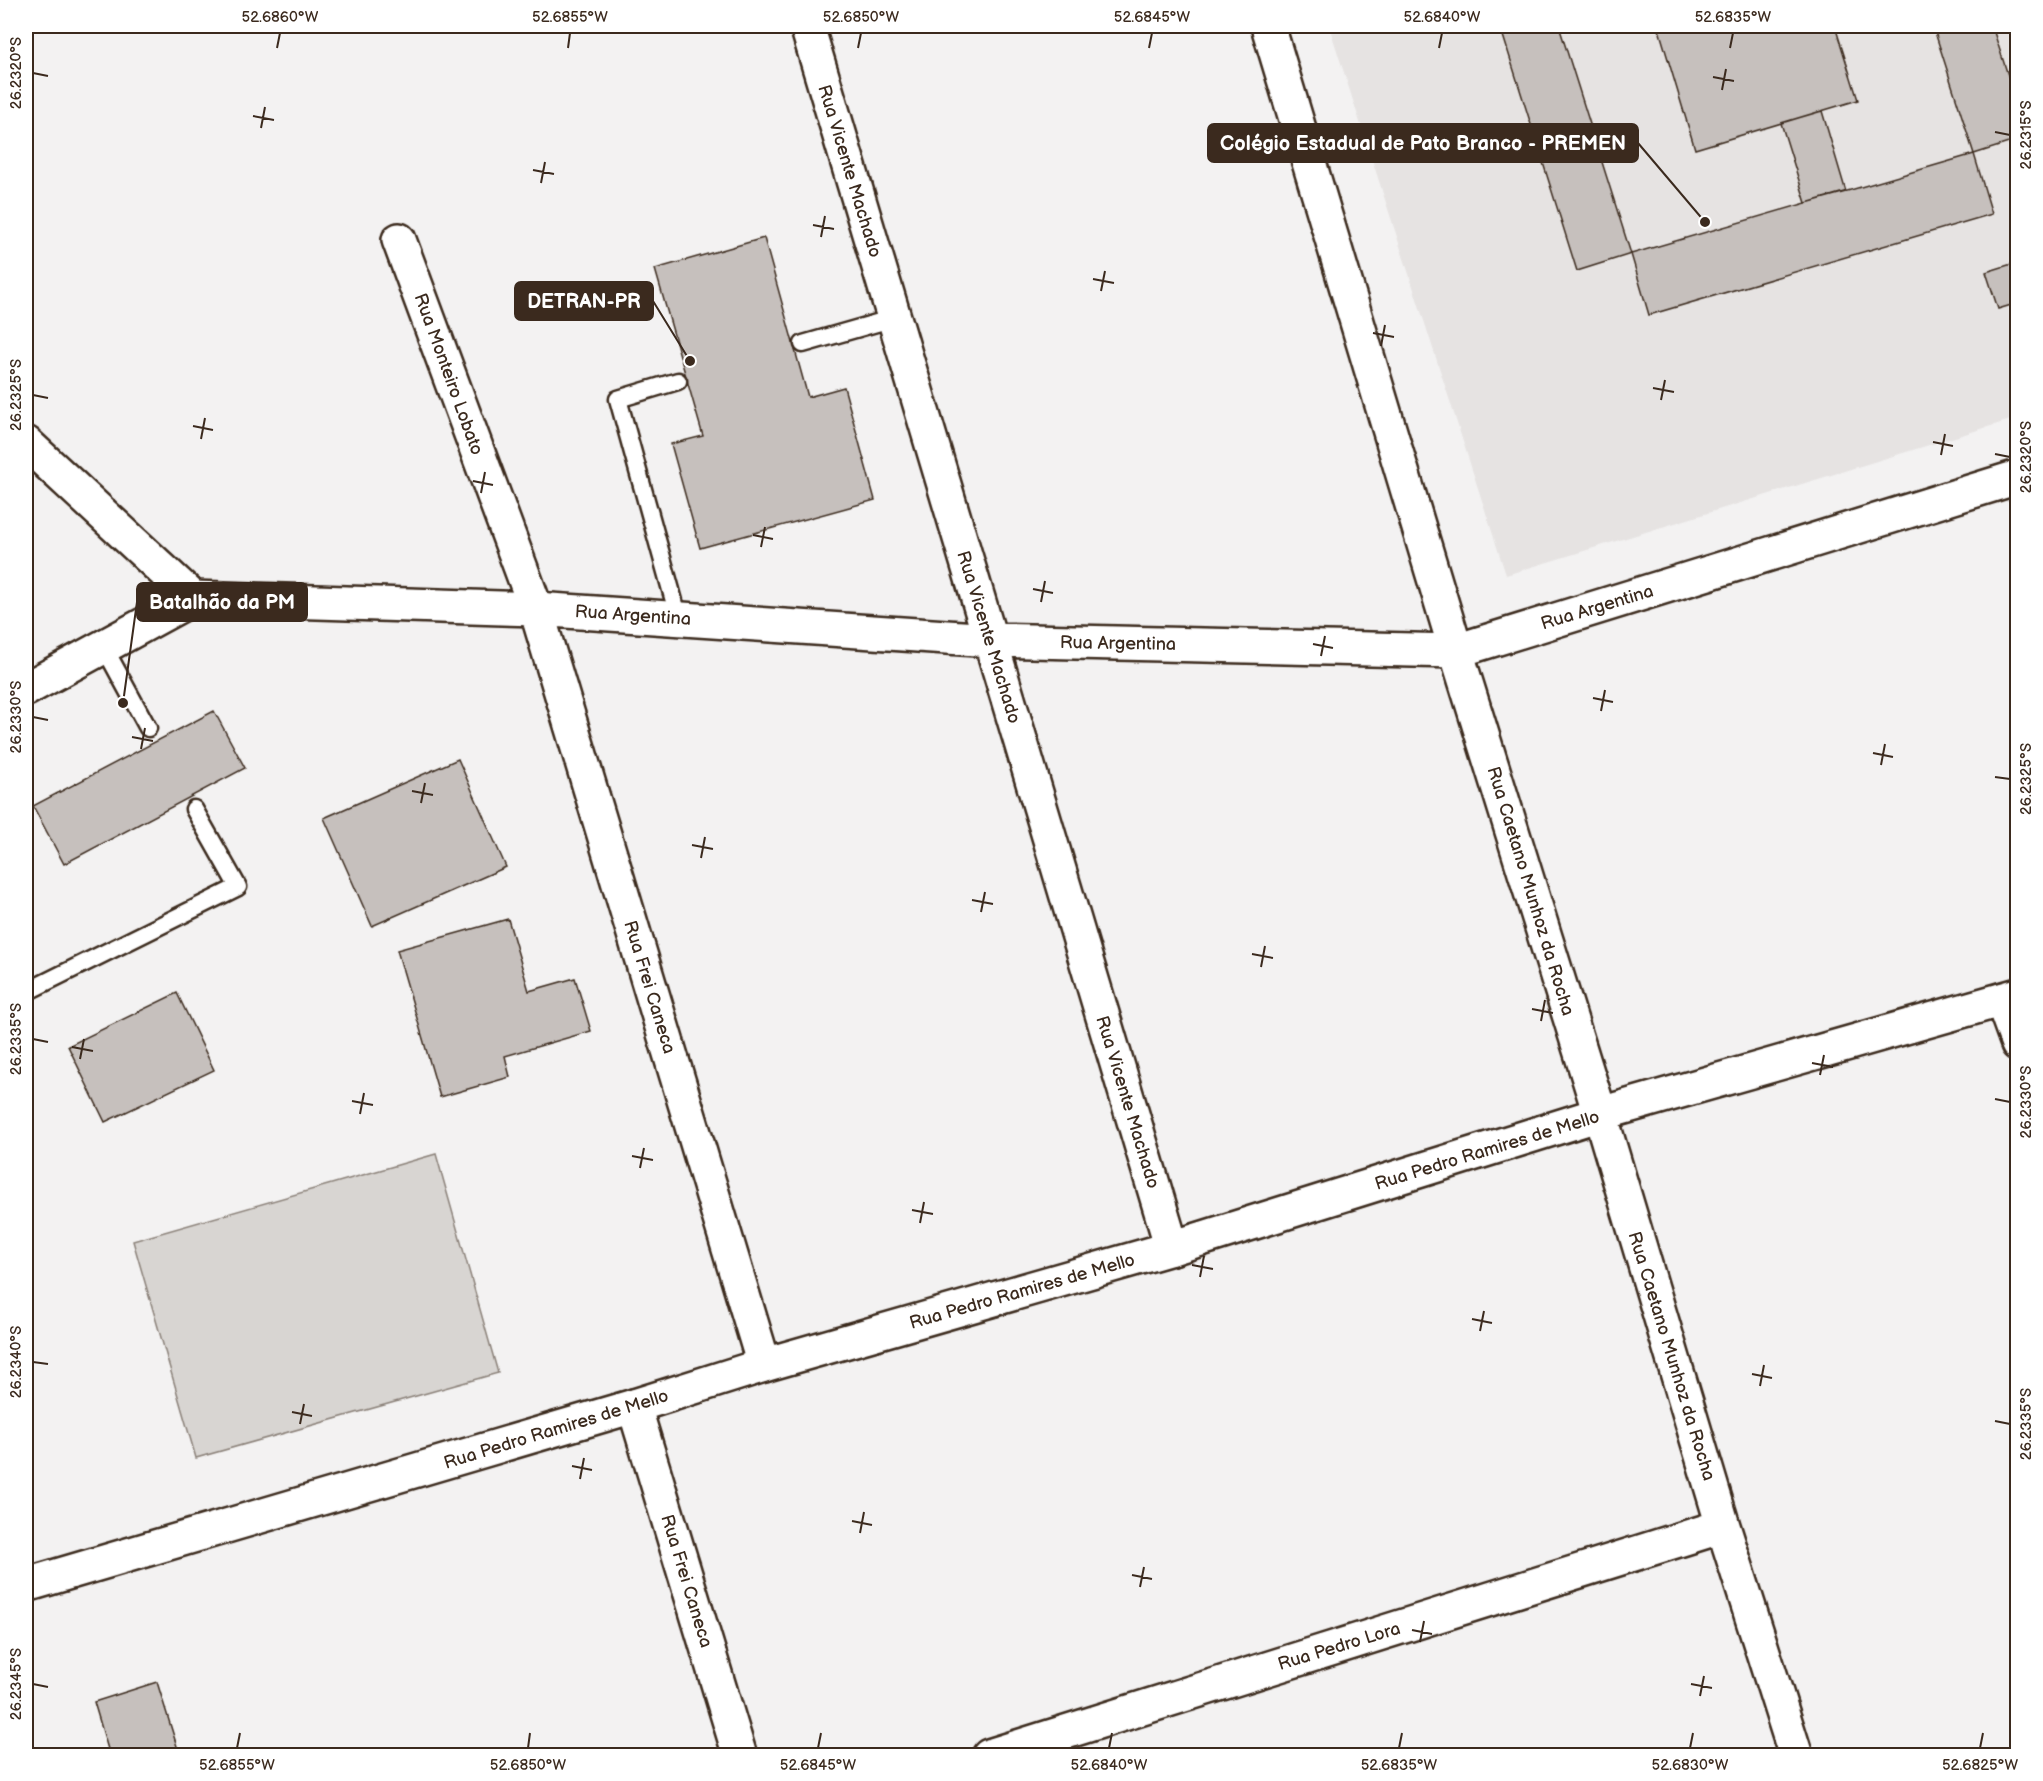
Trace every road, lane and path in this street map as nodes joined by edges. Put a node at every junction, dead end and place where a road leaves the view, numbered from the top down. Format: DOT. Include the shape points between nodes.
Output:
graph roads {
  1 [pos="807,26"];
  2 [pos="1268,26"];
  3 [pos="399,240"];
  4 [pos="894,318"];
  5 [pos="803,344"];
  6 [pos="678,381"];
  7 [pos="26,443"];
  8 [pos="2018,477"];
  9 [pos="193,598"];
  10 [pos="536,609"];
  11 [pos="679,619"];
  12 [pos="991,640"];
  13 [pos="104,647"];
  14 [pos="1456,651"];
  15 [pos="26,689"];
  16 [pos="148,728"];
  17 [pos="194,809"];
  18 [pos="26,992"];
  19 [pos="2010,998"];
  20 [pos="2018,1044"];
  21 [pos="1600,1114"];
  22 [pos="1172,1248"];
  23 [pos="764,1365"];
  24 [pos="634,1406"];
  25 [pos="1723,1526"];
  26 [pos="26,1585"];
  27 [pos="740,1755"];
  28 [pos="989,1755"];
  29 [pos="1796,1755"];
  1 -- 4 [label="street, Rua Vicente Machado"];
  2 -- 14 [label="street, Rua Caetano Munhoz da Rocha"];
  3 -- 10 [label="street, Rua Monteiro Lobato"];
  4 -- 5 [label="lane"];
  4 -- 12 [label="street, Rua Vicente Machado"];
  6 -- 11 [label="lane" via="618,399"];
  7 -- 9 [label="street"];
  8 -- 14 [label="street, Rua Argentina"];
  9 -- 10 [label="street, Rua Argentina"];
  9 -- 13 [label="street"];
  10 -- 11 [label="street, Rua Argentina"];
  10 -- 23 [label="street, Rua Frei Caneca"];
  11 -- 12 [label="street, Rua Argentina"];
  12 -- 14 [label="street, Rua Argentina"];
  12 -- 22 [label="street, Rua Vicente Machado"];
  13 -- 15 [label="street"];
  13 -- 16 [label="lane"];
  14 -- 21 [label="street, Rua Caetano Munhoz da Rocha"];
  17 -- 18 [label="lane" via="238,887"];
  19 -- 20 [label="street"];
  19 -- 21 [label="street, Rua Pedro Ramires de Mello"];
  21 -- 22 [label="street, Rua Pedro Ramires de Mello"];
  21 -- 25 [label="street, Rua Caetano Munhoz da Rocha"];
  22 -- 23 [label="street, Rua Pedro Ramires de Mello"];
  23 -- 24 [label="street, Rua Pedro Ramires de Mello"];
  24 -- 26 [label="street, Rua Pedro Ramires de Mello"];
  24 -- 27 [label="street, Rua Frei Caneca"];
  25 -- 28 [label="street, Rua Pedro Lora"];
  25 -- 29 [label="street, Rua Caetano Munhoz da Rocha"];
}
